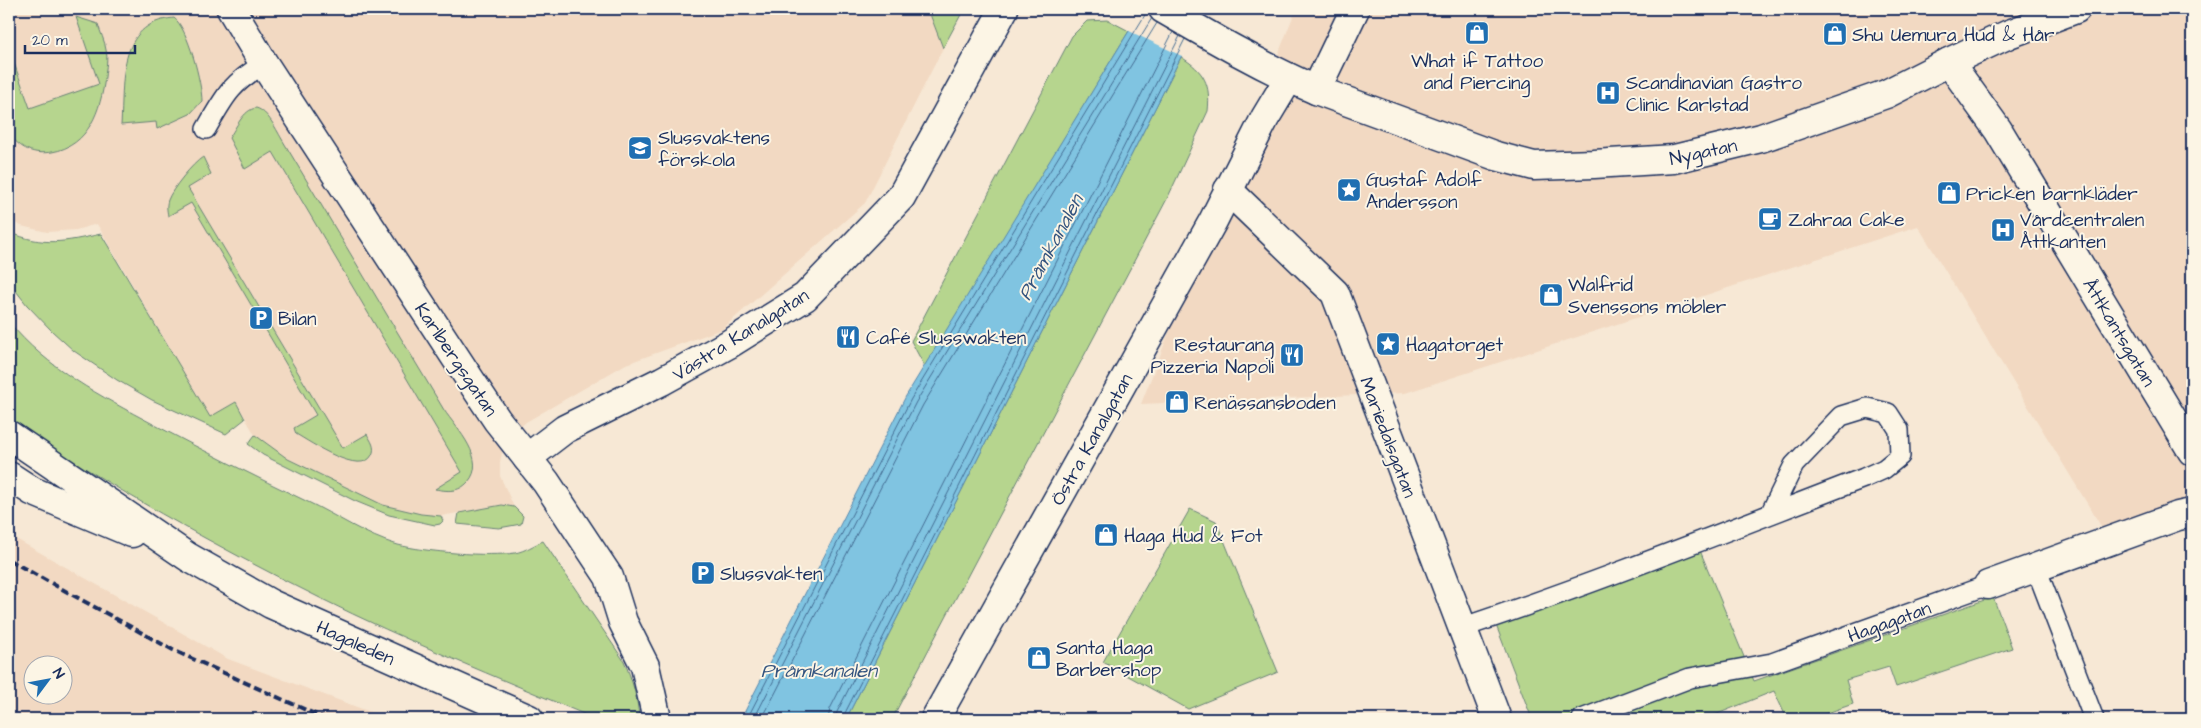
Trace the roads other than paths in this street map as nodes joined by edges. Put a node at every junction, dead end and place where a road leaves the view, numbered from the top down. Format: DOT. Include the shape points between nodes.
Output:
graph roads {
  1 [pos="232,9"];
  2 [pos="1004,9"];
  3 [pos="1163,9"];
  4 [pos="1355,9"];
  5 [pos="2076,9"];
  6 [pos="1949,62"];
  7 [pos="264,64"];
  8 [pos="1289,78"];
  9 [pos="1316,90"];
  10 [pos="206,129"];
  11 [pos="1228,190"];
  12 [pos="9,435"];
  13 [pos="2192,452"];
  14 [pos="527,458"];
  15 [pos="9,476"];
  16 [pos="2192,513"];
  17 [pos="1770,514"];
  18 [pos="188,557"];
  19 [pos="2036,568"];
  20 [pos="1988,585"];
  21 [pos="1462,628"];
  22 [pos="529,719"];
  23 [pos="657,719"];
  24 [pos="934,719"];
  25 [pos="1497,719"];
  26 [pos="1582,719"];
  27 [pos="2094,719"];
  1 -- 7 [label="street, Karlbergsgatan"];
  2 -- 14 [label="street, Västra Kanalgatan" via="901,197 806,297 730,344 565,429"];
  3 -- 8 [label="street"];
  4 -- 9 [label="street"];
  5 -- 6 [label="street, Nygatan" via="2008,34"];
  6 -- 9 [label="street, Nygatan" via="1886,94 1762,138 1674,159 1594,164 1534,166 1496,156"];
  6 -- 13 [label="street, Åttkantsgatan" via="1998,130"];
  7 -- 10 [label="lane" via="243,76 231,88"];
  7 -- 14 [label="street, Karlbergsgatan" via="471,381"];
  8 -- 9 [label="street"];
  8 -- 11 [label="street, Östra Kanalgatan"];
  11 -- 21 [label="street, Mariedalsgatan" via="1335,293"];
  11 -- 24 [label="street, Östra Kanalgatan"];
  12 -- 18 [label="street, Hagaleden"];
  14 -- 23 [label="street, Karlbergsgatan" via="566,510 609,577 623,622 645,666"];
  15 -- 18 [label="street, Hagaleden" via="32,491"];
  16 -- 19 [label="street, Hagagatan"];
  17 -- 17 [label="lane" via="1864,478 1884,469 1900,456 1899,430 1888,413 1867,408 1841,416 1794,464"];
  17 -- 21 [label="lane" via="1540,602"];
  18 -- 22 [label="street, Hagaleden" via="271,604"];
  19 -- 20 [label="street, Hagagatan"];
  19 -- 27 [label="lane"];
  20 -- 26 [label="lane, Hagagatan" via="1772,663 1690,678"];
  21 -- 25 [label="street, Mariedalsgatan"];
}
